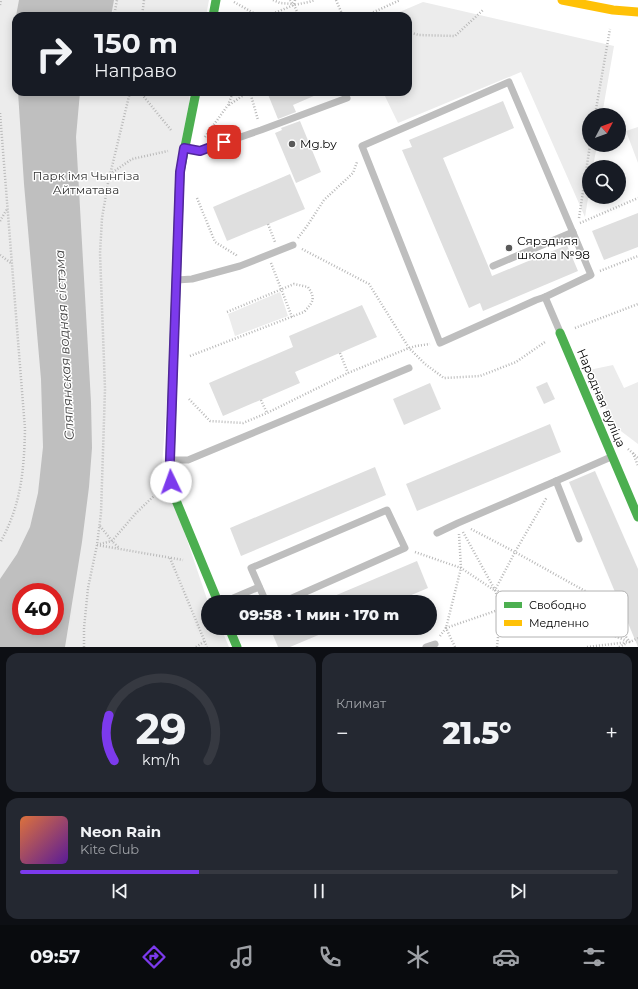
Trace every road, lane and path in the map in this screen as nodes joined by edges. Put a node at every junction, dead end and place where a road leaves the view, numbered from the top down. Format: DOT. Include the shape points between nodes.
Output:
graph roads {
  1 [pos="1,0"];
  2 [pos="117,0"];
  3 [pos="144,0"];
  4 [pos="216,0"];
  5 [pos="273,0"];
  6 [pos="290,0"];
  7 [pos="295,0"];
  8 [pos="315,0"];
  9 [pos="336,0"];
  10 [pos="400,0"];
  11 [pos="562,0"];
  12 [pos="310,1"];
  13 [pos="234,2"];
  14 [pos="0,5"];
  15 [pos="294,5"];
  16 [pos="483,10"];
  17 [pos="115,12"];
  18 [pos="142,12"];
  19 [pos="213,12"];
  20 [pos="252,12"];
  21 [pos="277,12"];
  22 [pos="297,12"];
  23 [pos="341,12"];
  24 [pos="373,12"];
  25 [pos="638,12"];
  26 [pos="610,30"];
  27 [pos="412,33"];
  28 [pos="129,96"];
  29 [pos="143,96"];
  30 [pos="195,96"];
  31 [pos="232,96"];
  32 [pos="243,96"];
  33 [pos="250,96"];
  34 [pos="347,98"];
  35 [pos="228,105"];
  36 [pos="596,108"];
  37 [pos="0,113"];
  38 [pos="261,130"];
  39 [pos="201,143"];
  40 [pos="362,146"];
  41 [pos="184,148"];
  42 [pos="589,152"];
  43 [pos="110,174"];
  44 [pos="195,194"];
  45 [pos="638,198"];
  46 [pos="8,208"];
  47 [pos="0,221"];
  48 [pos="268,224"];
  49 [pos="573,232"];
  50 [pos="293,245"];
  51 [pos="279,250"];
  52 [pos="268,254"];
  53 [pos="0,255"];
  54 [pos="638,256"];
  55 [pos="12,263"];
  56 [pos="240,266"];
  57 [pos="493,266"];
  58 [pos="591,275"];
  59 [pos="176,280"];
  60 [pos="282,289"];
  61 [pos="545,297"];
  62 [pos="638,304"];
  63 [pos="227,312"];
  64 [pos="292,317"];
  65 [pos="560,333"];
  66 [pos="440,344"];
  67 [pos="409,348"];
  68 [pos="340,353"];
  69 [pos="189,356"];
  70 [pos="409,368"];
  71 [pos="348,373"];
  72 [pos="188,398"];
  73 [pos="261,400"];
  74 [pos="267,413"];
  75 [pos="612,457"];
  76 [pos="638,458"];
  77 [pos="170,460"];
  78 [pos="638,466"];
  79 [pos="556,481"];
  80 [pos="159,488"];
  81 [pos="638,517"];
  82 [pos="458,523"];
  83 [pos="100,526"];
  84 [pos="437,533"];
  85 [pos="578,539"];
  86 [pos="112,541"];
  87 [pos="0,543"];
  88 [pos="97,545"];
  89 [pos="405,548"];
  90 [pos="120,549"];
  91 [pos="515,552"];
  92 [pos="461,568"];
  93 [pos="259,587"];
  94 [pos="495,590"];
  95 [pos="585,591"];
  96 [pos="496,593"];
  97 [pos="215,595"];
  98 [pos="240,595"];
  99 [pos="263,595"];
  100 [pos="299,595"];
  101 [pos="496,611"];
  102 [pos="446,628"];
  103 [pos="232,635"];
  104 [pos="498,637"];
  105 [pos="617,637"];
  106 [pos="626,637"];
  107 [pos="638,638"];
  108 [pos="204,641"];
  109 [pos="630,642"];
  110 [pos="434,644"];
  111 [pos="84,647"];
  112 [pos="196,647"];
  113 [pos="207,647"];
  114 [pos="236,647"];
  115 [pos="426,647"];
  116 [pos="455,647"];
  117 [pos="497,647"];
  118 [pos="587,647"];
  119 [pos="619,647"];
  1 -- 14 [label="path"];
  2 -- 17 [label="path"];
  3 -- 18 [label="path"];
  4 -- 19 [label="street"];
  5 -- 15 [label="path"];
  6 -- 15 [label="path"];
  7 -- 15 [label="path"];
  8 -- 12 [label="path"];
  9 -- 23 [label="path"];
  10 -- 24 [label="path"];
  11 -- 25 [label="street"];
  12 -- 15 [label="path"];
  13 -- 20 [label="path"];
  15 -- 21 [label="path"];
  15 -- 22 [label="path"];
  16 -- 27 [label="path" via="455,36"];
  26 -- 36 [label="path"];
  28 -- 43 [label="path"];
  29 -- 41 [label="path"];
  30 -- 41 [label="street"];
  31 -- 35 [label="path"];
  32 -- 35 [label="path"];
  33 -- 38 [label="path"];
  34 -- 38 [label="lane"];
  35 -- 39 [label="path"];
  37 -- 46 [label="path"];
  38 -- 41 [label="lane" via="200,151"];
  40 -- 49 [label="lane" via="509,82"];
  40 -- 50 [label="path" via="352,173 324,200"];
  40 -- 66 [label="lane"];
  41 -- 43 [label="path" via="132,159"];
  41 -- 59 [label="street" via="180,172"];
  42 -- 45 [label="path" via="578,224"];
  43 -- 83 [label="path" via="102,218 100,253 106,389"];
  44 -- 56 [label="path" via="215,242 236,255"];
  46 -- 47 [label="path"];
  46 -- 55 [label="path"];
  48 -- 51 [label="path"];
  49 -- 57 [label="lane"];
  49 -- 58 [label="lane"];
  50 -- 51 [label="lane"];
  50 -- 67 [label="path" via="369,284"];
  51 -- 52 [label="lane"];
  52 -- 56 [label="lane"];
  52 -- 60 [label="path"];
  53 -- 55 [label="path"];
  54 -- 58 [label="path"];
  55 -- 87 [label="path" via="25,429 24,455 17,504"];
  56 -- 59 [label="lane" via="192,279"];
  58 -- 61 [label="lane"];
  59 -- 77 [label="street"];
  60 -- 63 [label="path"];
  60 -- 64 [label="path"];
  60 -- 64 [label="path" via="294,284 308,286 313,294 313,302 304,312"];
  61 -- 65 [label="lane"];
  61 -- 66 [label="lane"];
  62 -- 65 [label="path"];
  64 -- 69 [label="path"];
  65 -- 67 [label="path" via="516,362 480,376 444,378"];
  65 -- 75 [label="street, Народная вуліца"];
  66 -- 67 [label="path"];
  67 -- 71 [label="path"];
  68 -- 71 [label="path"];
  70 -- 77 [label="lane" via="188,460"];
  71 -- 74 [label="path"];
  72 -- 74 [label="path" via="210,421 243,423"];
  73 -- 74 [label="path"];
  75 -- 79 [label="lane"];
  75 -- 81 [label="street, Народная вуліца"];
  76 -- 78 [label="path" via="633,453"];
  77 -- 97 [label="street" via="171,482 176,498"];
  79 -- 82 [label="lane"];
  79 -- 85 [label="lane"];
  79 -- 91 [label="path"];
  80 -- 86 [label="path" via="156,495 136,513"];
  82 -- 84 [label="lane"];
  82 -- 91 [label="path"];
  82 -- 92 [label="path"];
  82 -- 94 [label="path"];
  83 -- 86 [label="path"];
  83 -- 88 [label="path"];
  86 -- 88 [label="path"];
  86 -- 90 [label="path"];
  88 -- 90 [label="path"];
  88 -- 111 [label="path" via="88,588"];
  89 -- 92 [label="path"];
  89 -- 93 [label="lane" via="387,510 251,568"];
  89 -- 100 [label="lane"];
  90 -- 108 [label="path" via="170,557"];
  91 -- 94 [label="path"];
  91 -- 95 [label="path"];
  92 -- 94 [label="path"];
  92 -- 102 [label="path"];
  93 -- 98 [label="lane"];
  93 -- 99 [label="lane"];
  94 -- 96 [label="path"];
  101 -- 102 [label="path"];
  102 -- 110 [label="path"];
  102 -- 116 [label="path"];
  103 -- 114 [label="street"];
  104 -- 117 [label="path"];
  105 -- 109 [label="path"];
  106 -- 109 [label="path"];
  107 -- 109 [label="path"];
  108 -- 112 [label="path"];
  108 -- 113 [label="path"];
  109 -- 118 [label="path"];
  109 -- 119 [label="path"];
  110 -- 115 [label="lane"];
}
